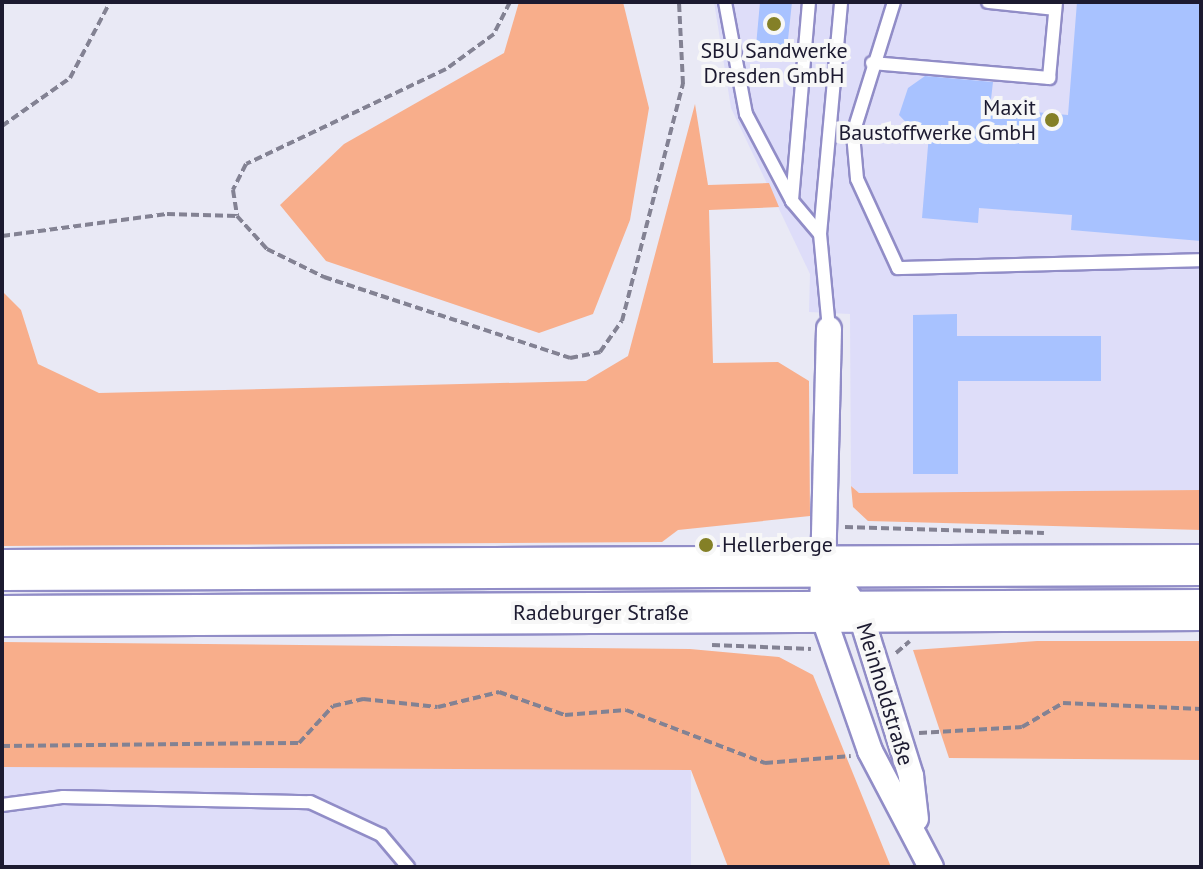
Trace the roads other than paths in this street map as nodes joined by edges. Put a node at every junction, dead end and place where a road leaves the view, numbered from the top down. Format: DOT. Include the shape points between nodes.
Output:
graph roads {
  1 [pos="725,2"];
  2 [pos="809,2"];
  3 [pos="841,2"];
  4 [pos="894,2"];
  5 [pos="988,2"];
  6 [pos="1055,5"];
  7 [pos="872,63"];
  8 [pos="792,201"];
  9 [pos="820,234"];
  10 [pos="1201,260"];
  11 [pos="829,329"];
  12 [pos="1201,565"];
  13 [pos="828,566"];
  14 [pos="2,570"];
  15 [pos="1201,610"];
  16 [pos="841,613"];
  17 [pos="2,616"];
  18 [pos="2,805"];
  19 [pos="918,830"];
  20 [pos="408,867"];
  21 [pos="931,867"];
  1 -- 8 [label="lane" via="746,114"];
  2 -- 8 [label="lane"];
  3 -- 9 [label="lane"];
  4 -- 7 [label="lane"];
  5 -- 6 [label="lane"];
  6 -- 7 [label="lane" via="1049,78"];
  7 -- 10 [label="lane" via="853,134 857,179 898,268"];
  8 -- 9 [label="lane"];
  9 -- 11 [label="lane"];
  11 -- 13 [label="street"];
  12 -- 13 [label="main road, Radeburger Straße"];
  13 -- 14 [label="main road, Radeburger Straße"];
  13 -- 16 [label="street, Meinholdstraße"];
  13 -- 16 [label="street, Meinholdstraße"];
  15 -- 16 [label="main road, Radeburger Straße"];
  16 -- 17 [label="main road, Radeburger Straße"];
  16 -- 19 [label="street, Meinholdstraße" via="911,776"];
  16 -- 19 [label="street, Meinholdstraße" via="870,751"];
  18 -- 20 [label="lane" via="63,797 310,802 381,835"];
  19 -- 21 [label="street, Meinholdstraße"];
}
